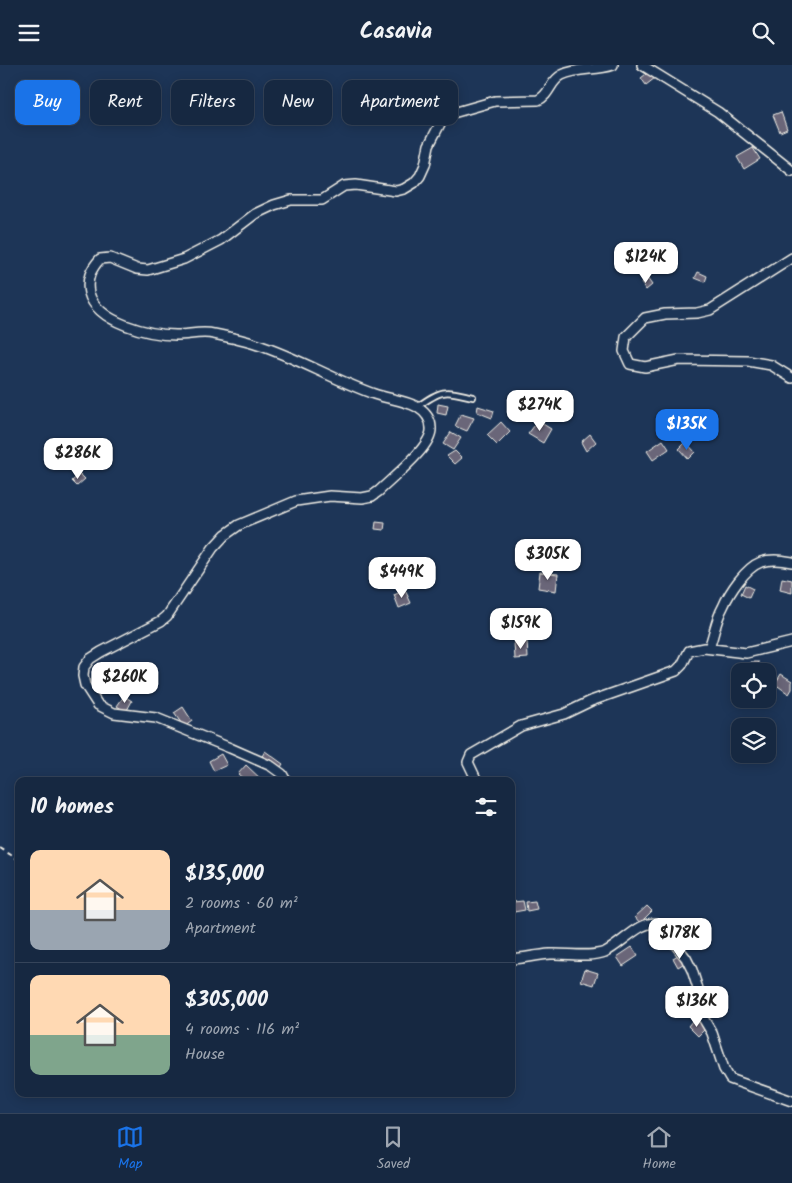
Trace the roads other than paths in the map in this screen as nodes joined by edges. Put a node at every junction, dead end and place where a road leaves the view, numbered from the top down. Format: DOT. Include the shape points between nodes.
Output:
graph roads {
  1 [pos="613,65"];
  2 [pos="642,65"];
  3 [pos="792,171"];
  4 [pos="792,259"];
  5 [pos="792,378"];
  6 [pos="473,397"];
  7 [pos="417,407"];
  8 [pos="792,562"];
  9 [pos="792,643"];
  10 [pos="710,648"];
  11 [pos="284,777"];
  12 [pos="475,777"];
  13 [pos="515,958"];
  14 [pos="792,1101"];
  1 -- 7 [label="street" via="562,75 538,101 495,101 445,117 429,145 420,175 404,189 344,186 322,201 291,200 255,214 221,240 184,259 148,270 110,258 100,259 90,272 87,283 90,296 97,307 113,320 135,329 175,335 211,333 257,344 374,394"];
  2 -- 3 [label="street" via="718,112"];
  4 -- 5 [label="street" via="710,310 645,318 626,337 624,351 630,364 645,367 679,360 748,361 772,365"];
  6 -- 7 [label="lane" via="447,391"];
  7 -- 11 [label="street" via="430,420 432,430 426,445 379,491 362,498 330,496 296,501 239,525 213,548 161,621 101,652 84,667 85,685 98,705 114,713 156,718 230,747 271,766"];
  8 -- 10 [label="street" via="760,563 750,569 722,608"];
  9 -- 10 [label="street" via="746,653"];
  10 -- 12 [label="street" via="689,651 682,665 669,674 591,701 564,715 521,726 471,755 468,762"];
  13 -- 14 [label="street" via="551,954 599,954 618,945 642,926 653,922 659,924 692,970 699,992 700,1013 712,1033 730,1079"];
}
